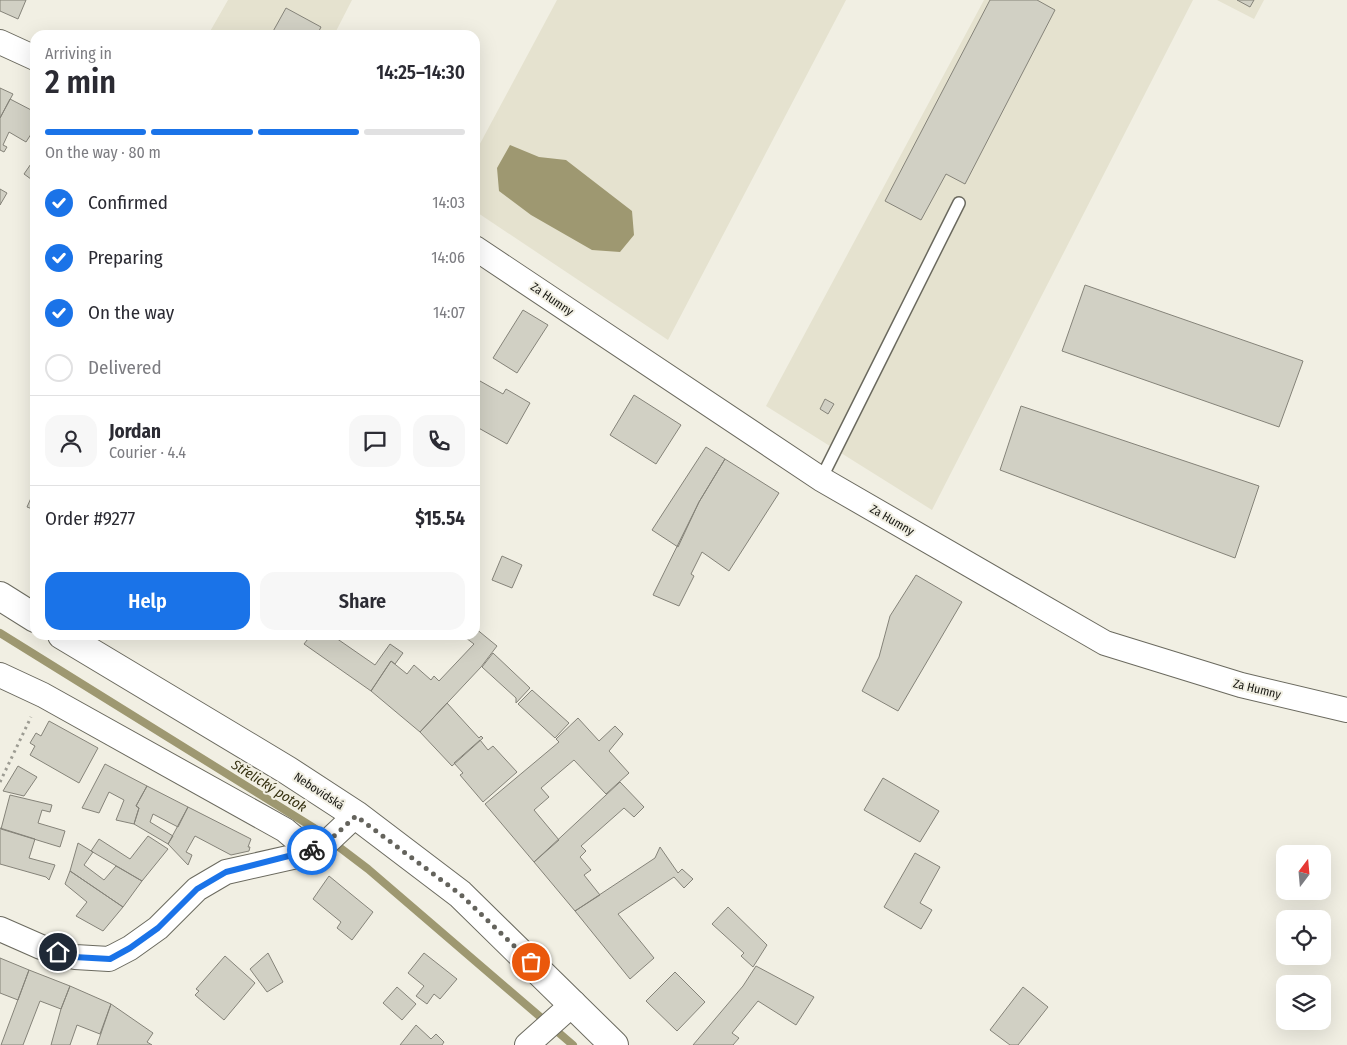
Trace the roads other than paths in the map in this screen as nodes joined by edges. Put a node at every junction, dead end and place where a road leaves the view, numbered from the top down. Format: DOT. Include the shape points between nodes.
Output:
graph roads {
  1 [pos="0,42"];
  2 [pos="30,56"];
  3 [pos="959,203"];
  4 [pos="480,251"];
  5 [pos="821,479"];
  6 [pos="0,596"];
  7 [pos="30,615"];
  8 [pos="70,640"];
  9 [pos="0,675"];
  10 [pos="1347,710"];
  11 [pos="332,836"];
  12 [pos="0,928"];
  13 [pos="574,1003"];
  14 [pos="535,1038"];
  15 [pos="614,1045"];
  1 -- 2 [label="street"];
  3 -- 5 [label="lane"];
  4 -- 5 [label="street, Za Humny"];
  5 -- 10 [label="street, Za Humny" via="1105,643 1241,686"];
  6 -- 7 [label="street"];
  8 -- 11 [label="street, Nebovidská" via="287,770"];
  9 -- 11 [label="street, Nebovidská" via="44,695 284,830"];
  11 -- 12 [label="street" via="226,872 197,889 158,928 110,959 74,957 41,947"];
  11 -- 13 [label="street, Nebovidská" via="460,894"];
  13 -- 14 [label="street"];
  13 -- 15 [label="street, Nebovidská"];
}
